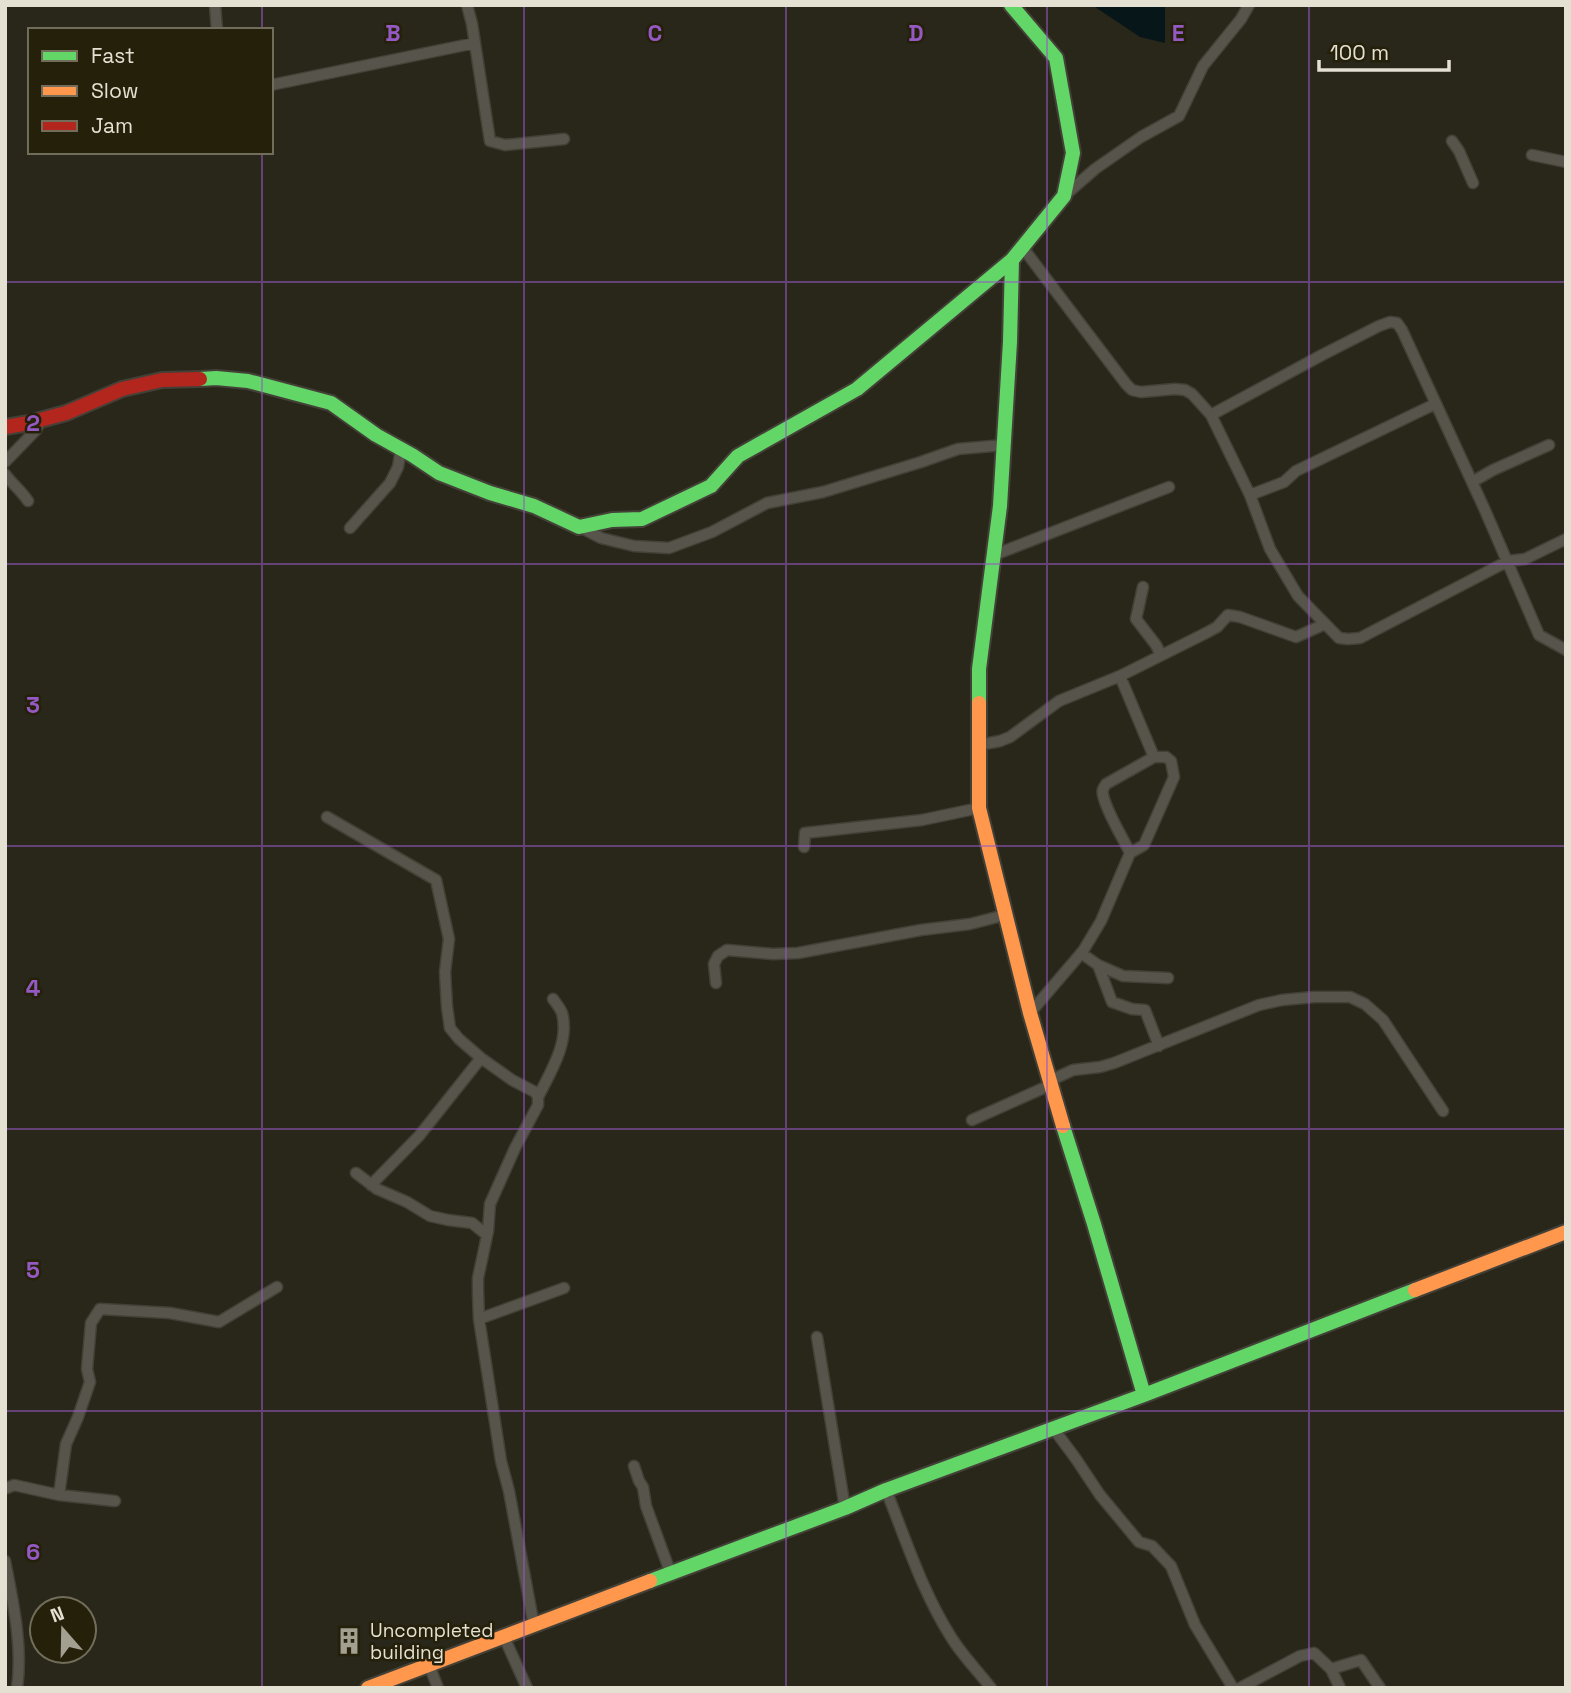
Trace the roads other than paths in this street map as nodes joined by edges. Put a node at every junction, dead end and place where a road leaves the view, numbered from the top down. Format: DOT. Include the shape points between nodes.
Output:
graph roads {
  1 [pos="215,5"];
  2 [pos="467,5"];
  3 [pos="1012,5"];
  4 [pos="1249,5"];
  5 [pos="217,28"];
  6 [pos="475,43"];
  7 [pos="273,85"];
  8 [pos="564,139"];
  9 [pos="1452,141"];
  10 [pos="1532,155"];
  11 [pos="1566,162"];
  12 [pos="1473,183"];
  13 [pos="1064,196"];
  14 [pos="1023,248"];
  15 [pos="1012,260"];
  16 [pos="1436,404"];
  17 [pos="1211,415"];
  18 [pos="41,420"];
  19 [pos="5,427"];
  20 [pos="1004,445"];
  21 [pos="1549,445"];
  22 [pos="401,449"];
  23 [pos="5,462"];
  24 [pos="5,474"];
  25 [pos="1472,482"];
  26 [pos="1169,487"];
  27 [pos="1250,495"];
  28 [pos="28,500"];
  29 [pos="579,527"];
  30 [pos="350,528"];
  31 [pos="1566,539"];
  32 [pos="994,555"];
  33 [pos="1508,561"];
  34 [pos="1143,587"];
  35 [pos="1325,624"];
  36 [pos="1566,650"];
  37 [pos="1161,655"];
  38 [pos="1120,676"];
  39 [pos="979,745"];
  40 [pos="1154,757"];
  41 [pos="979,808"];
  42 [pos="327,817"];
  43 [pos="804,847"];
  44 [pos="1130,853"];
  45 [pos="1006,915"];
  46 [pos="1081,953"];
  47 [pos="1098,965"];
  48 [pos="1168,978"];
  49 [pos="716,983"];
  50 [pos="553,999"];
  51 [pos="1030,1013"];
  52 [pos="1159,1046"];
  53 [pos="481,1058"];
  54 [pos="1050,1085"];
  55 [pos="538,1097"];
  56 [pos="1443,1111"];
  57 [pos="972,1119"];
  58 [pos="356,1173"];
  59 [pos="371,1185"];
  60 [pos="1566,1232"];
  61 [pos="487,1235"];
  62 [pos="277,1287"];
  63 [pos="564,1288"];
  64 [pos="479,1319"];
  65 [pos="817,1337"];
  66 [pos="1144,1395"];
  67 [pos="1053,1428"];
  68 [pos="634,1466"];
  69 [pos="6,1490"];
  70 [pos="886,1490"];
  71 [pos="59,1495"];
  72 [pos="116,1501"];
  73 [pos="845,1508"];
  74 [pos="5,1561"];
  75 [pos="671,1574"];
  76 [pos="534,1626"];
  77 [pos="504,1637"];
  78 [pos="429,1665"];
  79 [pos="1331,1669"];
  80 [pos="18,1688"];
  81 [pos="368,1688"];
  82 [pos="438,1688"];
  83 [pos="527,1688"];
  84 [pos="991,1688"];
  85 [pos="1233,1688"];
  86 [pos="1240,1688"];
  87 [pos="1340,1688"];
  88 [pos="1380,1688"];
  1 -- 5 [label="street"];
  2 -- 6 [label="street"];
  3 -- 13 [label="street" via="1056,58 1073,153"];
  4 -- 13 [label="street" via="1203,65 1179,116 1095,169"];
  6 -- 7 [label="street"];
  6 -- 8 [label="street" via="489,141 505,145"];
  9 -- 12 [label="street"];
  10 -- 11 [label="street"];
  13 -- 14 [label="street"];
  14 -- 15 [label="street"];
  14 -- 17 [label="street" via="1125,384 1141,392 1185,390"];
  15 -- 20 [label="street"];
  15 -- 29 [label="street" via="857,389 737,456 711,486 642,519"];
  16 -- 17 [label="street" via="1402,330 1390,322"];
  16 -- 25 [label="street"];
  16 -- 27 [label="street"];
  17 -- 27 [label="street"];
  18 -- 19 [label="street"];
  18 -- 22 [label="street" via="122,389 162,380 248,381 331,403"];
  18 -- 23 [label="street"];
  20 -- 29 [label="street" via="958,449 823,492 767,503 669,548 634,546"];
  20 -- 32 [label="street"];
  21 -- 25 [label="street"];
  22 -- 29 [label="street" via="439,473"];
  22 -- 30 [label="street" via="390,483"];
  24 -- 28 [label="street"];
  25 -- 33 [label="street"];
  26 -- 32 [label="street"];
  27 -- 35 [label="street" via="1270,549 1298,596"];
  31 -- 33 [label="street" via="1525,559"];
  32 -- 39 [label="street" via="979,669"];
  33 -- 35 [label="street" via="1360,638 1339,638"];
  33 -- 36 [label="street" via="1539,635"];
  34 -- 37 [label="street" via="1136,619"];
  35 -- 37 [label="street" via="1296,637 1228,615 1217,627"];
  37 -- 38 [label="street"];
  38 -- 39 [label="street" via="1059,701 1010,737"];
  38 -- 40 [label="street"];
  39 -- 41 [label="street"];
  40 -- 44 [label="street" via="1171,761 1174,777 1144,845"];
  40 -- 44 [label="street" via="1103,788"];
  41 -- 43 [label="street" via="922,820 805,833"];
  41 -- 45 [label="street"];
  42 -- 53 [label="street" via="436,880 449,939 445,972 450,1028"];
  44 -- 46 [label="street" via="1101,921"];
  45 -- 49 [label="street" via="798,953 727,950 714,964"];
  45 -- 51 [label="street"];
  46 -- 47 [label="street"];
  46 -- 51 [label="street"];
  47 -- 48 [label="street" via="1123,976"];
  47 -- 52 [label="street" via="1112,1002 1145,1010"];
  50 -- 55 [label="street" via="561,1012 563,1033"];
  51 -- 54 [label="street"];
  52 -- 54 [label="street" via="1101,1067 1073,1070"];
  52 -- 56 [label="street" via="1259,1005 1350,997 1383,1020"];
  53 -- 55 [label="street"];
  53 -- 59 [label="street" via="419,1136"];
  54 -- 57 [label="street"];
  54 -- 66 [label="street"];
  55 -- 61 [label="street" via="490,1204"];
  58 -- 59 [label="street"];
  59 -- 61 [label="street" via="430,1216 472,1223"];
  60 -- 66 [label="street"];
  61 -- 64 [label="street" via="478,1278"];
  62 -- 71 [label="street" via="219,1322 170,1313 100,1310 91,1323 90,1382 66,1444"];
  63 -- 64 [label="street"];
  64 -- 76 [label="street"];
  65 -- 73 [label="street"];
  66 -- 67 [label="street"];
  67 -- 70 [label="street"];
  67 -- 85 [label="street" via="1139,1542 1152,1546 1171,1566 1195,1625"];
  68 -- 75 [label="street"];
  69 -- 71 [label="street" via="14,1485"];
  70 -- 73 [label="street"];
  70 -- 84 [label="street" via="934,1607"];
  71 -- 72 [label="street"];
  73 -- 75 [label="street"];
  74 -- 80 [label="street" via="18,1643"];
  75 -- 76 [label="street"];
  76 -- 77 [label="street"];
  77 -- 78 [label="street"];
  77 -- 83 [label="street"];
  78 -- 81 [label="street"];
  78 -- 82 [label="street"];
  79 -- 86 [label="street" via="1314,1653"];
  79 -- 87 [label="street"];
  79 -- 88 [label="street" via="1361,1660"];
}
